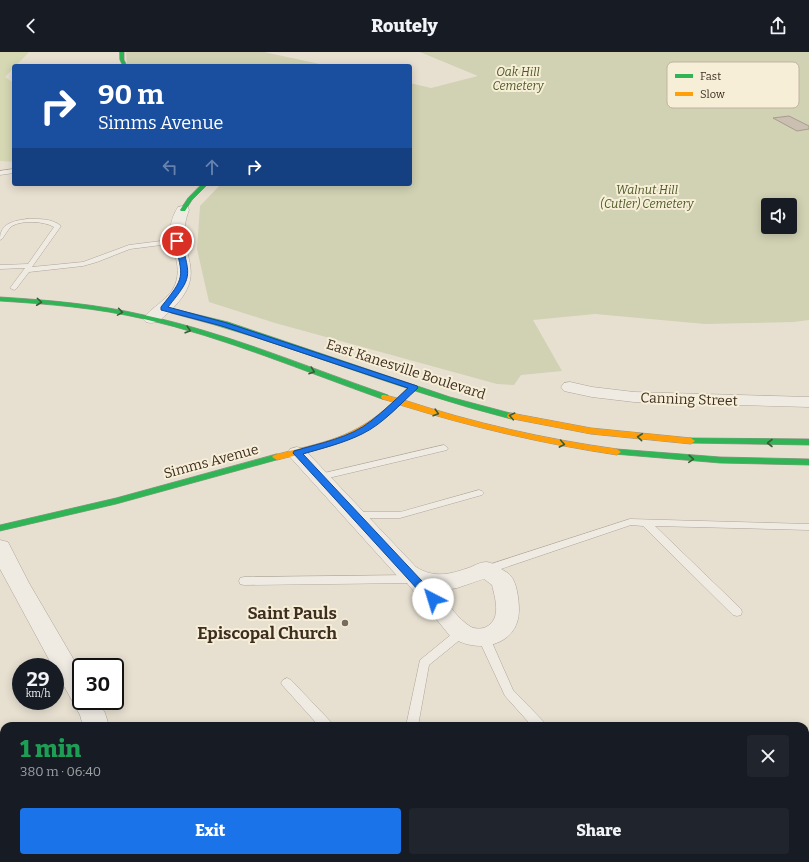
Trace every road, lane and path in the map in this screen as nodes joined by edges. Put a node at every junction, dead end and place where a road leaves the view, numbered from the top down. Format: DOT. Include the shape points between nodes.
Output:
graph roads {
  1 [pos="122,52"];
  2 [pos="123,64"];
  3 [pos="12,171"];
  4 [pos="0,173"];
  5 [pos="203,186"];
  6 [pos="182,210"];
  7 [pos="0,238"];
  8 [pos="177,241"];
  9 [pos="0,267"];
  10 [pos="28,268"];
  11 [pos="2,288"];
  12 [pos="18,288"];
  13 [pos="0,299"];
  14 [pos="155,311"];
  15 [pos="414,387"];
  16 [pos="570,387"];
  17 [pos="399,401"];
  18 [pos="809,402"];
  19 [pos="809,442"];
  20 [pos="444,448"];
  21 [pos="297,453"];
  22 [pos="809,462"];
  23 [pos="320,477"];
  24 [pos="479,493"];
  25 [pos="355,515"];
  26 [pos="645,522"];
  27 [pos="809,527"];
  28 [pos="0,528"];
  29 [pos="0,547"];
  30 [pos="486,570"];
  31 [pos="416,579"];
  32 [pos="244,581"];
  33 [pos="737,612"];
  34 [pos="462,632"];
  35 [pos="484,638"];
  36 [pos="72,678"];
  37 [pos="287,683"];
  38 [pos="90,710"];
  39 [pos="95,722"];
  40 [pos="323,722"];
  41 [pos="413,722"];
  42 [pos="536,722"];
  1 -- 2 [label="main road"];
  3 -- 4 [label="lane"];
  5 -- 6 [label="main road"];
  6 -- 8 [label="street" via="177,220"];
  7 -- 10 [label="lane" via="7,227 17,223 46,222 58,226"];
  8 -- 10 [label="lane" via="128,247 83,264"];
  8 -- 14 [label="street" via="185,268 182,286"];
  9 -- 10 [label="lane"];
  10 -- 12 [label="lane"];
  11 -- 12 [label="main road"];
  13 -- 14 [label="main road, East Kanesville Boulevard, one-way" via="88,308"];
  14 -- 15 [label="main road, East Kanesville Boulevard" via="225,324"];
  14 -- 17 [label="main road, East Kanesville Boulevard, one-way" via="233,344"];
  15 -- 17 [label="main road, Simms Avenue"];
  19 -- 15 [label="main road, East Kanesville Boulevard, one-way" via="708,442 591,431 485,410"];
  16 -- 18 [label="street, Canning Street" via="634,397"];
  17 -- 21 [label="main road, Simms Avenue" via="360,432"];
  17 -- 22 [label="main road, East Kanesville Boulevard, one-way" via="491,429 596,449 726,462"];
  20 -- 23 [label="lane"];
  21 -- 23 [label="street"];
  21 -- 28 [label="main road, Simms Avenue" via="116,501"];
  23 -- 25 [label="street"];
  24 -- 25 [label="lane" via="400,515"];
  25 -- 31 [label="street"];
  26 -- 27 [label="lane"];
  26 -- 30 [label="lane" via="630,522"];
  26 -- 33 [label="lane"];
  29 -- 36 [label="street"];
  30 -- 31 [label="street" via="448,583 429,583"];
  30 -- 35 [label="street" via="502,581 508,613 506,622 499,632"];
  31 -- 32 [label="lane"];
  31 -- 34 [label="street"];
  34 -- 35 [label="street" via="475,638"];
  34 -- 41 [label="lane" via="424,663"];
  35 -- 42 [label="lane" via="509,693"];
  37 -- 40 [label="lane"];
  38 -- 39 [label="street"];
}
